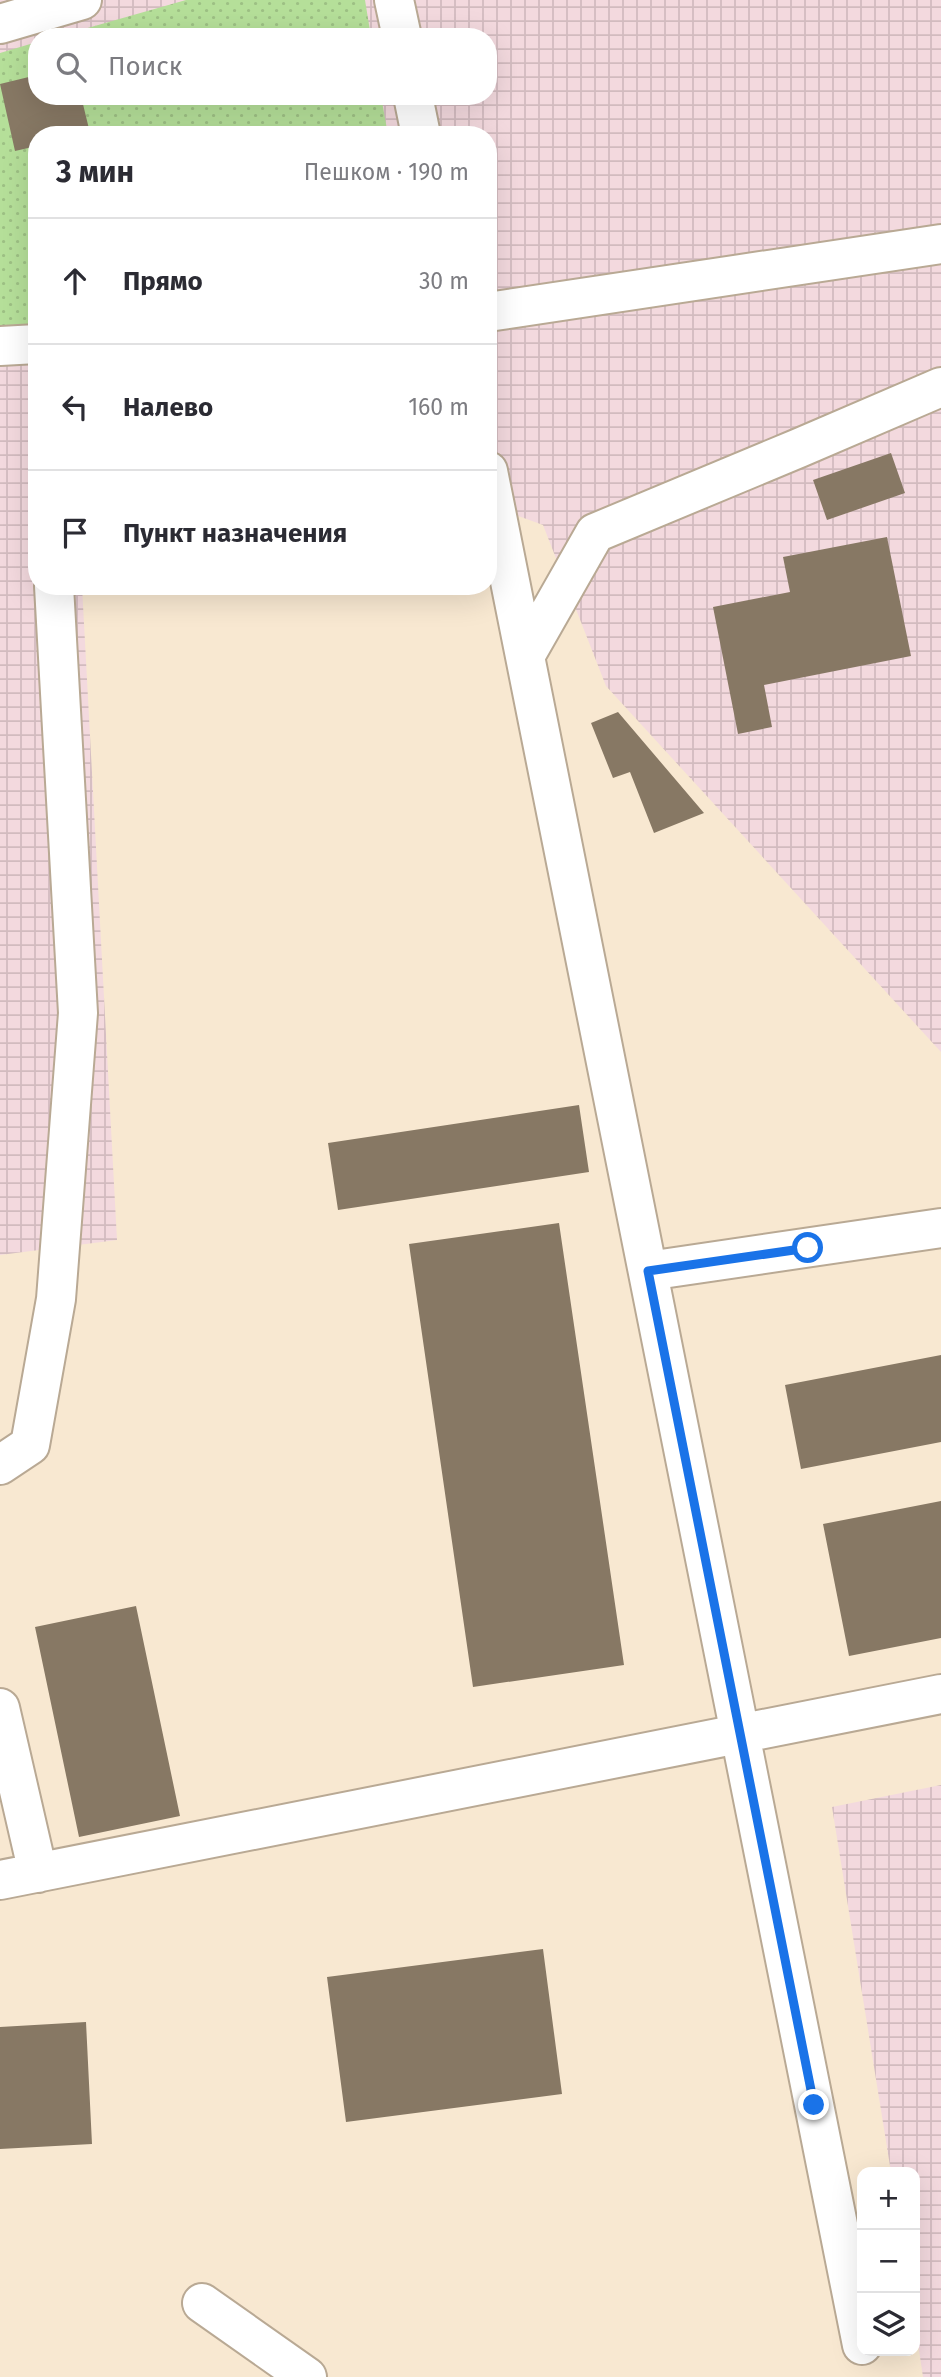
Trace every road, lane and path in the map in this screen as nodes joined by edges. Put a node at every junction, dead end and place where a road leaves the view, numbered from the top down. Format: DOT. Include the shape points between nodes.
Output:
graph roads {
  1 [pos="82,0"];
  2 [pos="394,0"];
  3 [pos="0,24"];
  4 [pos="400,28"];
  5 [pos="415,105"];
  6 [pos="419,126"];
  7 [pos="941,244"];
  8 [pos="497,311"];
  9 [pos="28,344"];
  10 [pos="0,346"];
  11 [pos="941,387"];
  12 [pos="497,516"];
  13 [pos="55,595"];
  14 [pos="525,656"];
  15 [pos="941,1228"];
  16 [pos="648,1271"];
  17 [pos="0,1465"];
  18 [pos="941,1694"];
  19 [pos="0,1708"];
  20 [pos="740,1732"];
  21 [pos="38,1873"];
  22 [pos="0,1880"];
  23 [pos="202,2302"];
  24 [pos="857,2320"];
  25 [pos="864,2356"];
  26 [pos="307,2377"];
  27 [pos="869,2377"];
  1 -- 3 [label="lane"];
  2 -- 4 [label="lane"];
  5 -- 6 [label="lane"];
  7 -- 8 [label="lane"];
  9 -- 10 [label="lane"];
  11 -- 14 [label="lane" via="595,533"];
  12 -- 14 [label="lane"];
  13 -- 17 [label="lane" via="78,1013 56,1299 40,1392 30,1445"];
  14 -- 16 [label="lane"];
  15 -- 16 [label="lane"];
  16 -- 20 [label="lane"];
  18 -- 20 [label="lane"];
  19 -- 21 [label="lane"];
  20 -- 21 [label="lane"];
  20 -- 24 [label="lane"];
  21 -- 22 [label="lane"];
  23 -- 26 [label="lane"];
  25 -- 27 [label="lane"];
}
